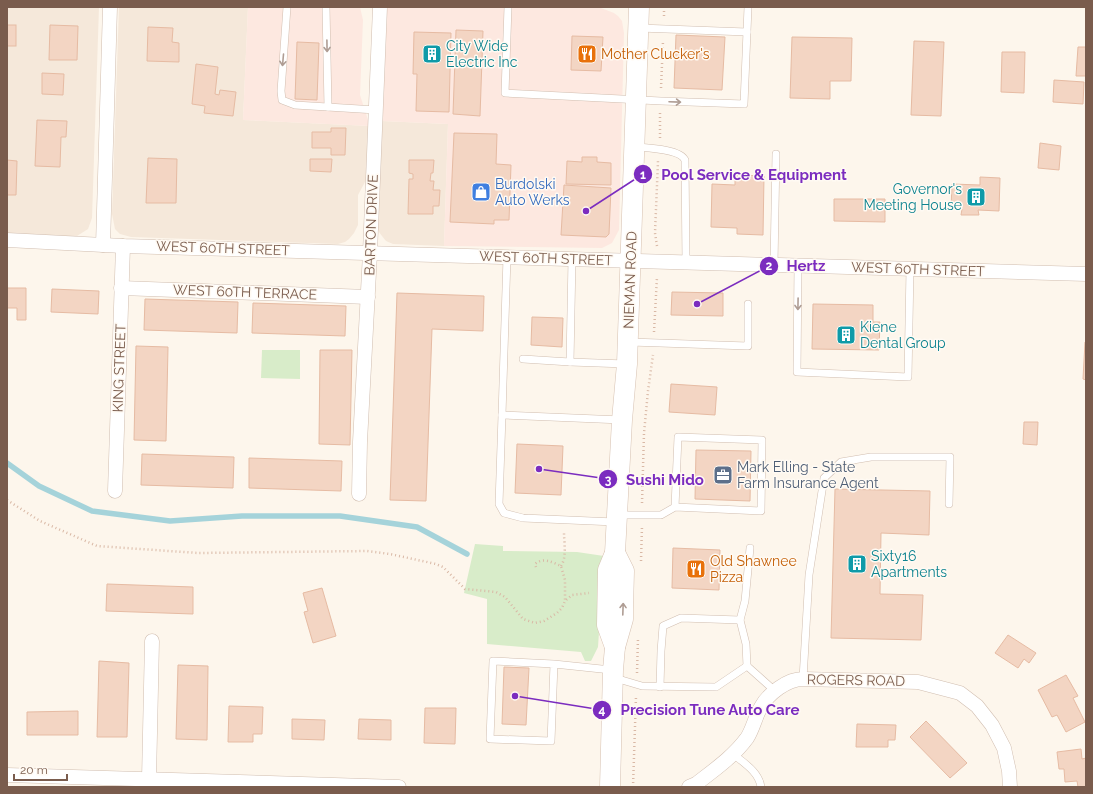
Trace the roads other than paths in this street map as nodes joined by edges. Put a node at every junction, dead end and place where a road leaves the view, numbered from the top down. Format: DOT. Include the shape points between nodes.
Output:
graph roads {
  1 [pos="110,7"];
  2 [pos="287,7"];
  3 [pos="326,7"];
  4 [pos="380,7"];
  5 [pos="508,7"];
  6 [pos="639,7"];
  7 [pos="748,7"];
  8 [pos="638,28"];
  9 [pos="747,32"];
  10 [pos="636,100"];
  11 [pos="328,107"];
  12 [pos="376,110"];
  13 [pos="634,147"];
  14 [pos="776,154"];
  15 [pos="7,240"];
  16 [pos="103,245"];
  17 [pos="123,246"];
  18 [pos="370,253"];
  19 [pos="507,257"];
  20 [pos="572,259"];
  21 [pos="630,260"];
  22 [pos="686,262"];
  23 [pos="774,265"];
  24 [pos="798,266"];
  25 [pos="910,269"];
  26 [pos="1086,274"];
  27 [pos="121,288"];
  28 [pos="368,297"];
  29 [pos="748,304"];
  30 [pos="628,342"];
  31 [pos="523,359"];
  32 [pos="570,362"];
  33 [pos="627,364"];
  34 [pos="502,415"];
  35 [pos="622,420"];
  36 [pos="116,491"];
  37 [pos="360,494"];
  38 [pos="949,504"];
  39 [pos="675,507"];
  40 [pos="617,519"];
  41 [pos="750,548"];
  42 [pos="740,620"];
  43 [pos="152,641"];
  44 [pos="554,664"];
  45 [pos="746,666"];
  46 [pos="613,674"];
  47 [pos="803,679"];
  48 [pos="660,687"];
  49 [pos="775,691"];
  50 [pos="733,754"];
  51 [pos="7,775"];
  52 [pos="149,779"];
  53 [pos="78,782"];
  54 [pos="342,786"];
  55 [pos="399,787"];
  56 [pos="610,787"];
  57 [pos="689,787"];
  58 [pos="761,787"];
  59 [pos="1010,787"];
  1 -- 16 [label="street"];
  2 -- 11 [label="lane, one-way" via="280,91 282,100 295,105"];
  3 -- 11 [label="lane, one-way"];
  4 -- 12 [label="street, BARTON DRIVE"];
  5 -- 10 [label="lane" via="506,93"];
  6 -- 8 [label="main road, NIEMAN ROAD"];
  7 -- 9 [label="lane"];
  8 -- 9 [label="lane"];
  8 -- 10 [label="main road, NIEMAN ROAD"];
  10 -- 9 [label="lane, one-way" via="744,104"];
  10 -- 13 [label="main road, NIEMAN ROAD"];
  11 -- 12 [label="lane"];
  12 -- 18 [label="street, BARTON DRIVE"];
  13 -- 21 [label="main road, NIEMAN ROAD"];
  13 -- 22 [label="lane" via="659,149 684,157"];
  14 -- 23 [label="lane"];
  15 -- 16 [label="street, WEST 60TH STREET"];
  16 -- 17 [label="street, WEST 60TH STREET"];
  17 -- 18 [label="street, WEST 60TH STREET"];
  17 -- 27 [label="street, KING STREET"];
  18 -- 19 [label="street, WEST 60TH STREET"];
  18 -- 28 [label="street, BARTON DRIVE"];
  19 -- 20 [label="street, WEST 60TH STREET"];
  19 -- 34 [label="lane"];
  20 -- 21 [label="street, WEST 60TH STREET"];
  20 -- 32 [label="lane"];
  21 -- 22 [label="street, WEST 60TH STREET"];
  21 -- 30 [label="main road, NIEMAN ROAD"];
  22 -- 23 [label="street, WEST 60TH STREET"];
  23 -- 24 [label="street, WEST 60TH STREET"];
  24 -- 25 [label="street, WEST 60TH STREET"];
  24 -- 25 [label="lane, one-way" via="797,372 908,376"];
  25 -- 26 [label="street, WEST 60TH STREET"];
  27 -- 28 [label="street, WEST 60TH TERRACE"];
  27 -- 36 [label="street, KING STREET"];
  28 -- 37 [label="street, BARTON DRIVE" via="360,442"];
  29 -- 30 [label="lane" via="748,346"];
  30 -- 33 [label="main road, NIEMAN ROAD"];
  31 -- 32 [label="lane"];
  32 -- 33 [label="lane"];
  33 -- 35 [label="main road, NIEMAN ROAD"];
  34 -- 35 [label="lane"];
  34 -- 40 [label="lane" via="499,504 504,513 523,518"];
  35 -- 40 [label="main road, NIEMAN ROAD"];
  38 -- 47 [label="lane" via="950,457 871,457 841,462 824,478 809,575"];
  39 -- 39 [label="lane" via="761,511 762,440 678,437"];
  39 -- 40 [label="lane" via="661,515"];
  40 -- 46 [label="main road, NIEMAN ROAD" via="616,553 624,570 623,619 615,647"];
  41 -- 42 [label="lane" via="745,602"];
  42 -- 45 [label="lane" via="746,644"];
  42 -- 48 [label="lane" via="681,618 663,626"];
  43 -- 52 [label="street"];
  44 -- 44 [label="lane" via="551,741 490,739 494,661"];
  44 -- 46 [label="lane"];
  45 -- 48 [label="lane" via="716,687"];
  45 -- 49 [label="lane"];
  46 -- 48 [label="lane" via="642,686"];
  46 -- 56 [label="main road, NIEMAN ROAD"];
  47 -- 49 [label="street, ROGERS ROAD" via="795,679"];
  47 -- 59 [label="street, ROGERS ROAD" via="918,682 960,693 977,706 992,725 1004,748"];
  49 -- 50 [label="street, ROGERS ROAD" via="761,706 748,737"];
  50 -- 57 [label="street, ROGERS ROAD"];
  50 -- 58 [label="lane" via="754,771"];
  51 -- 53 [label="street"];
  52 -- 53 [label="street"];
  52 -- 54 [label="street"];
  54 -- 55 [label="street"];
}
